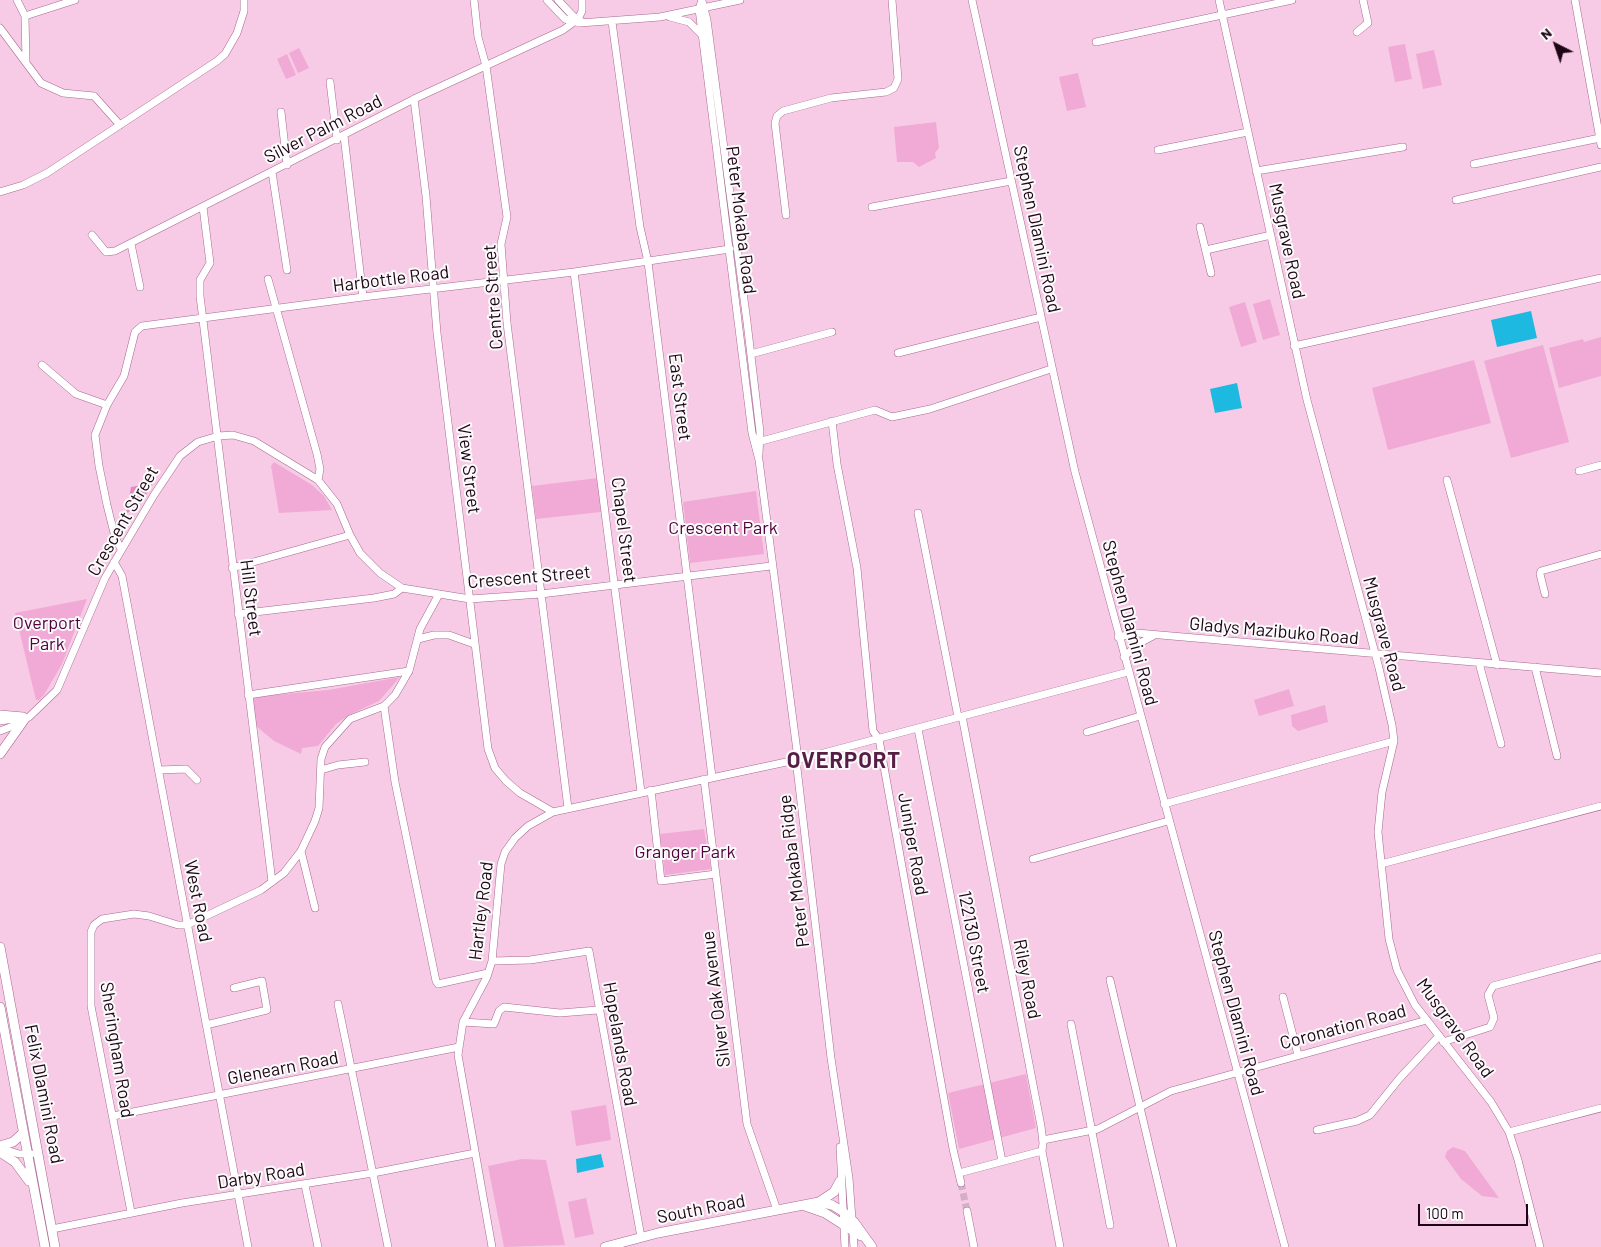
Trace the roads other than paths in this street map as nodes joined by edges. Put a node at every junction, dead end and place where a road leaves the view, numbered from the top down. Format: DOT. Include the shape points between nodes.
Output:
graph roads {
  1 [pos="17,0"];
  2 [pos="75,0"];
  3 [pos="244,0"];
  4 [pos="474,0"];
  5 [pos="548,0"];
  6 [pos="558,0"];
  7 [pos="582,0"];
  8 [pos="740,0"];
  9 [pos="892,0"];
  10 [pos="972,0"];
  11 [pos="1219,0"];
  12 [pos="1292,0"];
  13 [pos="1363,0"];
  14 [pos="1575,0"];
  15 [pos="702,4"];
  16 [pos="25,16"];
  17 [pos="660,16"];
  18 [pos="1222,16"];
  19 [pos="577,21"];
  20 [pos="612,22"];
  21 [pos="0,28"];
  22 [pos="1357,32"];
  23 [pos="704,38"];
  24 [pos="1096,42"];
  25 [pos="26,63"];
  26 [pos="486,66"];
  27 [pos="330,82"];
  28 [pos="414,100"];
  29 [pos="281,112"];
  30 [pos="120,125"];
  31 [pos="1248,132"];
  32 [pos="344,136"];
  33 [pos="336,140"];
  34 [pos="1600,142"];
  35 [pos="1403,147"];
  36 [pos="1158,150"];
  37 [pos="1474,164"];
  38 [pos="287,165"];
  39 [pos="1601,167"];
  40 [pos="1256,171"];
  41 [pos="272,172"];
  42 [pos="1011,181"];
  43 [pos="0,192"];
  44 [pos="1456,200"];
  45 [pos="203,207"];
  46 [pos="872,207"];
  47 [pos="786,215"];
  48 [pos="1200,227"];
  49 [pos="92,235"];
  50 [pos="1271,235"];
  51 [pos="130,244"];
  52 [pos="730,249"];
  53 [pos="1206,250"];
  54 [pos="648,262"];
  55 [pos="287,270"];
  56 [pos="574,272"];
  57 [pos="1211,273"];
  58 [pos="1601,278"];
  59 [pos="268,279"];
  60 [pos="504,281"];
  61 [pos="140,287"];
  62 [pos="433,288"];
  63 [pos="363,296"];
  64 [pos="745,301"];
  65 [pos="736,304"];
  66 [pos="277,308"];
  67 [pos="204,316"];
  68 [pos="1041,317"];
  69 [pos="832,332"];
  70 [pos="1294,346"];
  71 [pos="898,353"];
  72 [pos="751,354"];
  73 [pos="42,365"];
  74 [pos="1051,369"];
  75 [pos="107,405"];
  76 [pos="832,421"];
  77 [pos="218,436"];
  78 [pos="757,442"];
  79 [pos="1601,465"];
  80 [pos="1579,471"];
  81 [pos="318,480"];
  82 [pos="1447,480"];
  83 [pos="918,513"];
  84 [pos="350,535"];
  85 [pos="121,549"];
  86 [pos="1601,554"];
  87 [pos="114,562"];
  88 [pos="771,566"];
  89 [pos="232,568"];
  90 [pos="687,576"];
  91 [pos="616,585"];
  92 [pos="402,588"];
  93 [pos="541,594"];
  94 [pos="1545,594"];
  95 [pos="438,596"];
  96 [pos="470,599"];
  97 [pos="238,614"];
  98 [pos="1118,636"];
  99 [pos="1154,636"];
  100 [pos="418,639"];
  101 [pos="474,644"];
  102 [pos="1375,654"];
  103 [pos="1124,657"];
  104 [pos="1479,663"];
  105 [pos="1497,665"];
  106 [pos="1535,667"];
  107 [pos="409,671"];
  108 [pos="1128,672"];
  109 [pos="1601,673"];
  110 [pos="248,695"];
  111 [pos="384,706"];
  112 [pos="0,714"];
  113 [pos="1140,716"];
  114 [pos="960,717"];
  115 [pos="23,718"];
  116 [pos="0,721"];
  117 [pos="918,729"];
  118 [pos="0,731"];
  119 [pos="1087,732"];
  120 [pos="879,739"];
  121 [pos="1394,741"];
  122 [pos="1501,744"];
  123 [pos="0,754"];
  124 [pos="1557,756"];
  125 [pos="796,760"];
  126 [pos="365,762"];
  127 [pos="158,770"];
  128 [pos="320,770"];
  129 [pos="708,778"];
  130 [pos="197,780"];
  131 [pos="651,790"];
  132 [pos="641,792"];
  133 [pos="1164,804"];
  134 [pos="1601,806"];
  135 [pos="568,808"];
  136 [pos="553,812"];
  137 [pos="1168,821"];
  138 [pos="300,851"];
  139 [pos="1033,859"];
  140 [pos="1381,864"];
  141 [pos="716,874"];
  142 [pos="272,882"];
  143 [pos="315,908"];
  144 [pos="187,925"];
  145 [pos="0,947"];
  146 [pos="1601,957"];
  147 [pos="492,961"];
  148 [pos="488,973"];
  149 [pos="1110,980"];
  150 [pos="234,988"];
  151 [pos="1283,997"];
  152 [pos="338,1004"];
  153 [pos="0,1006"];
  154 [pos="598,1010"];
  155 [pos="1427,1020"];
  156 [pos="463,1022"];
  157 [pos="1071,1024"];
  158 [pos="206,1026"];
  159 [pos="1441,1039"];
  160 [pos="459,1047"];
  161 [pos="1298,1055"];
  162 [pos="352,1070"];
  163 [pos="1237,1073"];
  164 [pos="220,1096"];
  165 [pos="1140,1108"];
  166 [pos="1601,1108"];
  167 [pos="113,1116"];
  168 [pos="841,1129"];
  169 [pos="1317,1130"];
  170 [pos="1092,1131"];
  171 [pos="1509,1132"];
  172 [pos="23,1133"];
  173 [pos="1043,1140"];
  174 [pos="0,1147"];
  175 [pos="1042,1151"];
  176 [pos="0,1152"];
  177 [pos="39,1152"];
  178 [pos="475,1153"];
  179 [pos="26,1154"];
  180 [pos="1002,1161"];
  181 [pos="373,1173"];
  182 [pos="959,1173"];
  183 [pos="840,1181"];
  184 [pos="961,1183"];
  185 [pos="305,1185"];
  186 [pos="33,1188"];
  187 [pos="239,1194"];
  188 [pos="819,1202"];
  189 [pos="804,1206"];
  190 [pos="777,1210"];
  191 [pos="842,1211"];
  192 [pos="967,1211"];
  193 [pos="132,1212"];
  194 [pos="854,1222"];
  195 [pos="842,1225"];
  196 [pos="1110,1225"];
  197 [pos="52,1229"];
  198 [pos="858,1234"];
  199 [pos="641,1237"];
  200 [pos="45,1247"];
  201 [pos="55,1247"];
  202 [pos="248,1247"];
  203 [pos="318,1247"];
  204 [pos="388,1247"];
  205 [pos="492,1247"];
  206 [pos="605,1247"];
  207 [pos="845,1247"];
  208 [pos="854,1247"];
  209 [pos="872,1247"];
  210 [pos="974,1247"];
  211 [pos="1060,1247"];
  212 [pos="1173,1247"];
  213 [pos="1285,1247"];
  214 [pos="1540,1247"];
  1 -- 16 [label="street"];
  2 -- 16 [label="street"];
  3 -- 30 [label="street" via="242,21 225,54"];
  4 -- 26 [label="street, Centre Street" via="478,37"];
  5 -- 19 [label="street" via="565,19"];
  6 -- 19 [label="street"];
  7 -- 19 [label="street"];
  8 -- 15 [label="street"];
  9 -- 47 [label="street" via="898,79 894,88 886,92 831,98 776,116"];
  10 -- 42 [label="street, Stephen Dlamini Road"];
  11 -- 18 [label="street, Musgrave Road"];
  12 -- 18 [label="street"];
  13 -- 22 [label="street" via="1368,23"];
  14 -- 34 [label="street"];
  15 -- 17 [label="street"];
  15 -- 23 [label="street, Peter Mokaba Road"];
  15 -- 64 [label="street, Peter Mokaba Road"];
  16 -- 25 [label="street"];
  17 -- 20 [label="street"];
  17 -- 23 [label="street" via="689,22"];
  18 -- 24 [label="street"];
  18 -- 31 [label="street, Musgrave Road"];
  19 -- 20 [label="street"];
  19 -- 26 [label="street, Silver Palm Road"];
  20 -- 54 [label="street, East Street" via="634,192"];
  21 -- 25 [label="street"];
  23 -- 52 [label="street, Peter Mokaba Road"];
  25 -- 30 [label="street" via="46,86 63,93 94,96"];
  26 -- 28 [label="street, Silver Palm Road"];
  26 -- 60 [label="street, Centre Street" via="507,217 501,244"];
  27 -- 33 [label="street"];
  28 -- 32 [label="street, Silver Palm Road"];
  28 -- 62 [label="street, View Street"];
  29 -- 38 [label="street"];
  30 -- 43 [label="street" via="34,180"];
  31 -- 36 [label="street"];
  31 -- 40 [label="street, Musgrave Road"];
  32 -- 33 [label="street, Silver Palm Road"];
  32 -- 63 [label="street"];
  33 -- 38 [label="street, Silver Palm Road"];
  34 -- 37 [label="street"];
  35 -- 40 [label="street"];
  38 -- 41 [label="street, Silver Palm Road"];
  39 -- 44 [label="street"];
  40 -- 50 [label="street, Musgrave Road"];
  41 -- 45 [label="street, Silver Palm Road"];
  41 -- 55 [label="street"];
  42 -- 46 [label="street"];
  42 -- 68 [label="street, Stephen Dlamini Road"];
  45 -- 51 [label="street, Silver Palm Road"];
  45 -- 67 [label="street, Hill Street" via="210,260 199,284"];
  48 -- 53 [label="street"];
  49 -- 51 [label="street, Silver Palm Road" via="103,250 110,253"];
  50 -- 53 [label="street"];
  50 -- 70 [label="street, Musgrave Road"];
  51 -- 61 [label="street"];
  52 -- 54 [label="street, Harbottle Road"];
  52 -- 65 [label="street, Peter Mokaba Road"];
  53 -- 57 [label="street"];
  54 -- 56 [label="street, Harbottle Road"];
  54 -- 90 [label="street, East Street"];
  56 -- 60 [label="street, Harbottle Road"];
  56 -- 91 [label="street, Chapel Street"];
  58 -- 70 [label="street"];
  59 -- 66 [label="street"];
  60 -- 62 [label="street, Harbottle Road"];
  60 -- 93 [label="street, Centre Street"];
  62 -- 63 [label="street, Harbottle Road"];
  62 -- 96 [label="street, View Street"];
  63 -- 66 [label="street, Harbottle Road"];
  64 -- 65 [label="street"];
  64 -- 72 [label="street, Peter Mokaba Road"];
  65 -- 78 [label="street, Peter Mokaba Road"];
  66 -- 67 [label="street, Harbottle Road"];
  66 -- 81 [label="street" via="315,446 320,469"];
  67 -- 75 [label="street, Harbottle Road" via="139,328 132,341 124,376"];
  67 -- 77 [label="street, Hill Street"];
  68 -- 71 [label="street"];
  68 -- 74 [label="street, Stephen Dlamini Road"];
  69 -- 72 [label="street"];
  70 -- 102 [label="street, Musgrave Road" via="1318,448"];
  72 -- 78 [label="street, Peter Mokaba Road"];
  73 -- 75 [label="street" via="76,394"];
  74 -- 76 [label="street" via="930,409 895,417 875,410"];
  74 -- 98 [label="street, Stephen Dlamini Road"];
  75 -- 85 [label="street" via="95,442 112,530"];
  76 -- 78 [label="street"];
  76 -- 120 [label="street, Juniper Road" via="857,568 872,727"];
  77 -- 81 [label="street, Crescent Street" via="233,435 254,440"];
  77 -- 85 [label="street, Crescent Street" via="198,442 180,456"];
  77 -- 89 [label="street, Hill Street"];
  78 -- 88 [label="street, Peter Mokaba Ridge"];
  79 -- 80 [label="street"];
  81 -- 84 [label="street, Crescent Street" via="338,504"];
  82 -- 105 [label="street"];
  83 -- 114 [label="street, Riley Road"];
  84 -- 89 [label="street"];
  84 -- 92 [label="street, Crescent Street" via="370,564"];
  85 -- 87 [label="street, Crescent Street"];
  86 -- 94 [label="street" via="1541,572"];
  87 -- 115 [label="street, Crescent Street" via="56,690 34,712"];
  87 -- 127 [label="street, West Road" via="122,576"];
  88 -- 90 [label="street, Crescent Street"];
  88 -- 125 [label="street, Peter Mokaba Ridge"];
  89 -- 97 [label="street, Hill Street"];
  90 -- 91 [label="street, Crescent Street"];
  90 -- 129 [label="street, East Street"];
  91 -- 93 [label="street, Crescent Street"];
  91 -- 132 [label="street, Chapel Street"];
  92 -- 95 [label="street, Crescent Street"];
  92 -- 97 [label="street" via="394,594 374,598"];
  93 -- 96 [label="street, Crescent Street"];
  93 -- 135 [label="street, Centre Street"];
  95 -- 96 [label="street, Crescent Street"];
  95 -- 100 [label="street" via="423,622"];
  96 -- 101 [label="street, View Street"];
  97 -- 110 [label="street, Hill Street"];
  98 -- 99 [label="street, Gladys Mazibuko Road" via="1137,633"];
  98 -- 103 [label="street, Stephen Dlamini Road"];
  99 -- 102 [label="street, Gladys Mazibuko Road"];
  99 -- 103 [label="street" via="1138,644"];
  100 -- 101 [label="street" via="449,636"];
  100 -- 107 [label="street"];
  101 -- 136 [label="street, View Street" via="495,768 512,787"];
  102 -- 104 [label="street, Gladys Mazibuko Road"];
  102 -- 121 [label="street, Musgrave Road"];
  103 -- 108 [label="street, Stephen Dlamini Road"];
  104 -- 105 [label="street, Gladys Mazibuko Road"];
  104 -- 122 [label="street"];
  105 -- 106 [label="street, Gladys Mazibuko Road"];
  106 -- 109 [label="street, Gladys Mazibuko Road"];
  106 -- 124 [label="street"];
  107 -- 110 [label="street"];
  107 -- 111 [label="street"];
  108 -- 113 [label="street, Stephen Dlamini Road"];
  108 -- 114 [label="street, Hartley Road"];
  110 -- 142 [label="street, Hill Street"];
  111 -- 128 [label="street" via="359,715 341,728 325,747"];
  111 -- 148 [label="street" via="395,782 438,984"];
  112 -- 115 [label="main road"];
  113 -- 119 [label="street"];
  113 -- 133 [label="street, Stephen Dlamini Road"];
  114 -- 117 [label="street, Hartley Road"];
  114 -- 173 [label="street, Riley Road"];
  115 -- 116 [label="street, Crescent Street"];
  115 -- 118 [label="street, Crescent Street"];
  115 -- 123 [label="main road"];
  117 -- 120 [label="street, Hartley Road"];
  117 -- 180 [label="street, 122130 Street"];
  120 -- 125 [label="street, Hartley Road"];
  120 -- 182 [label="street, Juniper Road"];
  121 -- 133 [label="street"];
  121 -- 140 [label="street, Musgrave Road" via="1378,819"];
  125 -- 129 [label="street, Hartley Road"];
  125 -- 168 [label="street, Peter Mokaba Ridge"];
  126 -- 128 [label="street"];
  127 -- 130 [label="street" via="186,769"];
  127 -- 144 [label="street, West Road"];
  128 -- 138 [label="street" via="319,808"];
  129 -- 131 [label="street, Hartley Road"];
  129 -- 141 [label="street, Silver Oak Avenue"];
  131 -- 132 [label="street, Hartley Road"];
  131 -- 141 [label="street" via="661,880"];
  132 -- 135 [label="street, Hartley Road"];
  133 -- 137 [label="street, Stephen Dlamini Road"];
  134 -- 140 [label="street"];
  135 -- 136 [label="street, Hartley Road"];
  136 -- 147 [label="street, Hartley Road" via="528,826 505,852 498,881"];
  137 -- 139 [label="street"];
  137 -- 163 [label="street, Stephen Dlamini Road"];
  138 -- 142 [label="street" via="284,873"];
  138 -- 143 [label="street"];
  140 -- 155 [label="street, Musgrave Road" via="1389,939 1397,970 1405,989"];
  141 -- 190 [label="street, Silver Oak Avenue" via="747,1124"];
  142 -- 144 [label="street"];
  144 -- 158 [label="street, West Road"];
  144 -- 167 [label="street, Sheringham Road" via="134,914 102,919 91,932 91,1006"];
  145 -- 177 [label="main road, Felix Dlamini Road"];
  146 -- 159 [label="street" via="1493,986 1488,995 1494,1018 1490,1027"];
  147 -- 148 [label="street, Hartley Road"];
  147 -- 154 [label="street, Hopelands Road" via="530,960 589,951"];
  148 -- 156 [label="street, Hartley Road"];
  149 -- 165 [label="street"];
  150 -- 158 [label="street" via="262,981 267,1010"];
  151 -- 161 [label="street"];
  152 -- 162 [label="street"];
  153 -- 172 [label="main road, Felix Dlamini Road"];
  154 -- 156 [label="street" via="560,1013 504,1008 499,1011 494,1024"];
  154 -- 199 [label="street, Hopelands Road"];
  155 -- 159 [label="street, Musgrave Road"];
  155 -- 161 [label="street, Coronation Road"];
  156 -- 160 [label="street, Hartley Road"];
  157 -- 170 [label="street"];
  158 -- 164 [label="street, West Road"];
  159 -- 169 [label="street" via="1398,1079 1370,1115"];
  159 -- 171 [label="street, Musgrave Road" via="1491,1102"];
  160 -- 162 [label="street, Glenearn Road"];
  160 -- 178 [label="street, Hartley Road" via="458,1064"];
  161 -- 163 [label="street, Coronation Road"];
  162 -- 164 [label="street, Glenearn Road"];
  162 -- 181 [label="street"];
  163 -- 165 [label="street, Coronation Road" via="1171,1091"];
  163 -- 213 [label="street, Stephen Dlamini Road"];
  164 -- 167 [label="street, Glenearn Road"];
  164 -- 187 [label="street, West Road"];
  165 -- 170 [label="street, Coronation Road"];
  165 -- 212 [label="street"];
  166 -- 171 [label="street"];
  167 -- 193 [label="street, Sheringham Road"];
  168 -- 183 [label="street, Peter Mokaba Ridge"];
  168 -- 194 [label="street, Peter Mokaba Ridge"];
  170 -- 173 [label="street, Coronation Road"];
  170 -- 196 [label="street"];
  171 -- 214 [label="street, Musgrave Road"];
  172 -- 174 [label="main road"];
  172 -- 179 [label="main road, Felix Dlamini Road"];
  173 -- 175 [label="street, Riley Road"];
  174 -- 179 [label="street"];
  175 -- 180 [label="street"];
  175 -- 211 [label="street, Riley Road"];
  176 -- 186 [label="main road" via="15,1162"];
  177 -- 179 [label="street"];
  177 -- 197 [label="main road, Felix Dlamini Road"];
  178 -- 181 [label="street, Darby Road"];
  178 -- 205 [label="street, Hartley Road"];
  179 -- 186 [label="main road, Felix Dlamini Road"];
  180 -- 182 [label="street"];
  181 -- 185 [label="street, Darby Road"];
  181 -- 204 [label="street"];
  182 -- 184 [label="street, Juniper Road"];
  183 -- 188 [label="main road" via="834,1192"];
  183 -- 191 [label="street, Peter Mokaba Ridge"];
  185 -- 187 [label="street, Darby Road"];
  185 -- 203 [label="street"];
  186 -- 200 [label="main road, Felix Dlamini Road"];
  187 -- 193 [label="street, Darby Road"];
  187 -- 202 [label="street, West Road"];
  188 -- 189 [label="main road, South Road"];
  188 -- 191 [label="main road"];
  189 -- 190 [label="main road, South Road"];
  189 -- 195 [label="main road, South Road" via="824,1213"];
  190 -- 199 [label="main road, South Road"];
  191 -- 194 [label="main road"];
  191 -- 195 [label="street, Peter Mokaba Ridge"];
  192 -- 210 [label="street"];
  193 -- 197 [label="street, Darby Road"];
  194 -- 198 [label="main road"];
  195 -- 198 [label="main road, South Road"];
  195 -- 207 [label="street, Peter Mokaba Ridge"];
  197 -- 201 [label="main road, Felix Dlamini Road"];
  198 -- 208 [label="street"];
  198 -- 209 [label="main road"];
  199 -- 206 [label="main road, South Road"];
}
